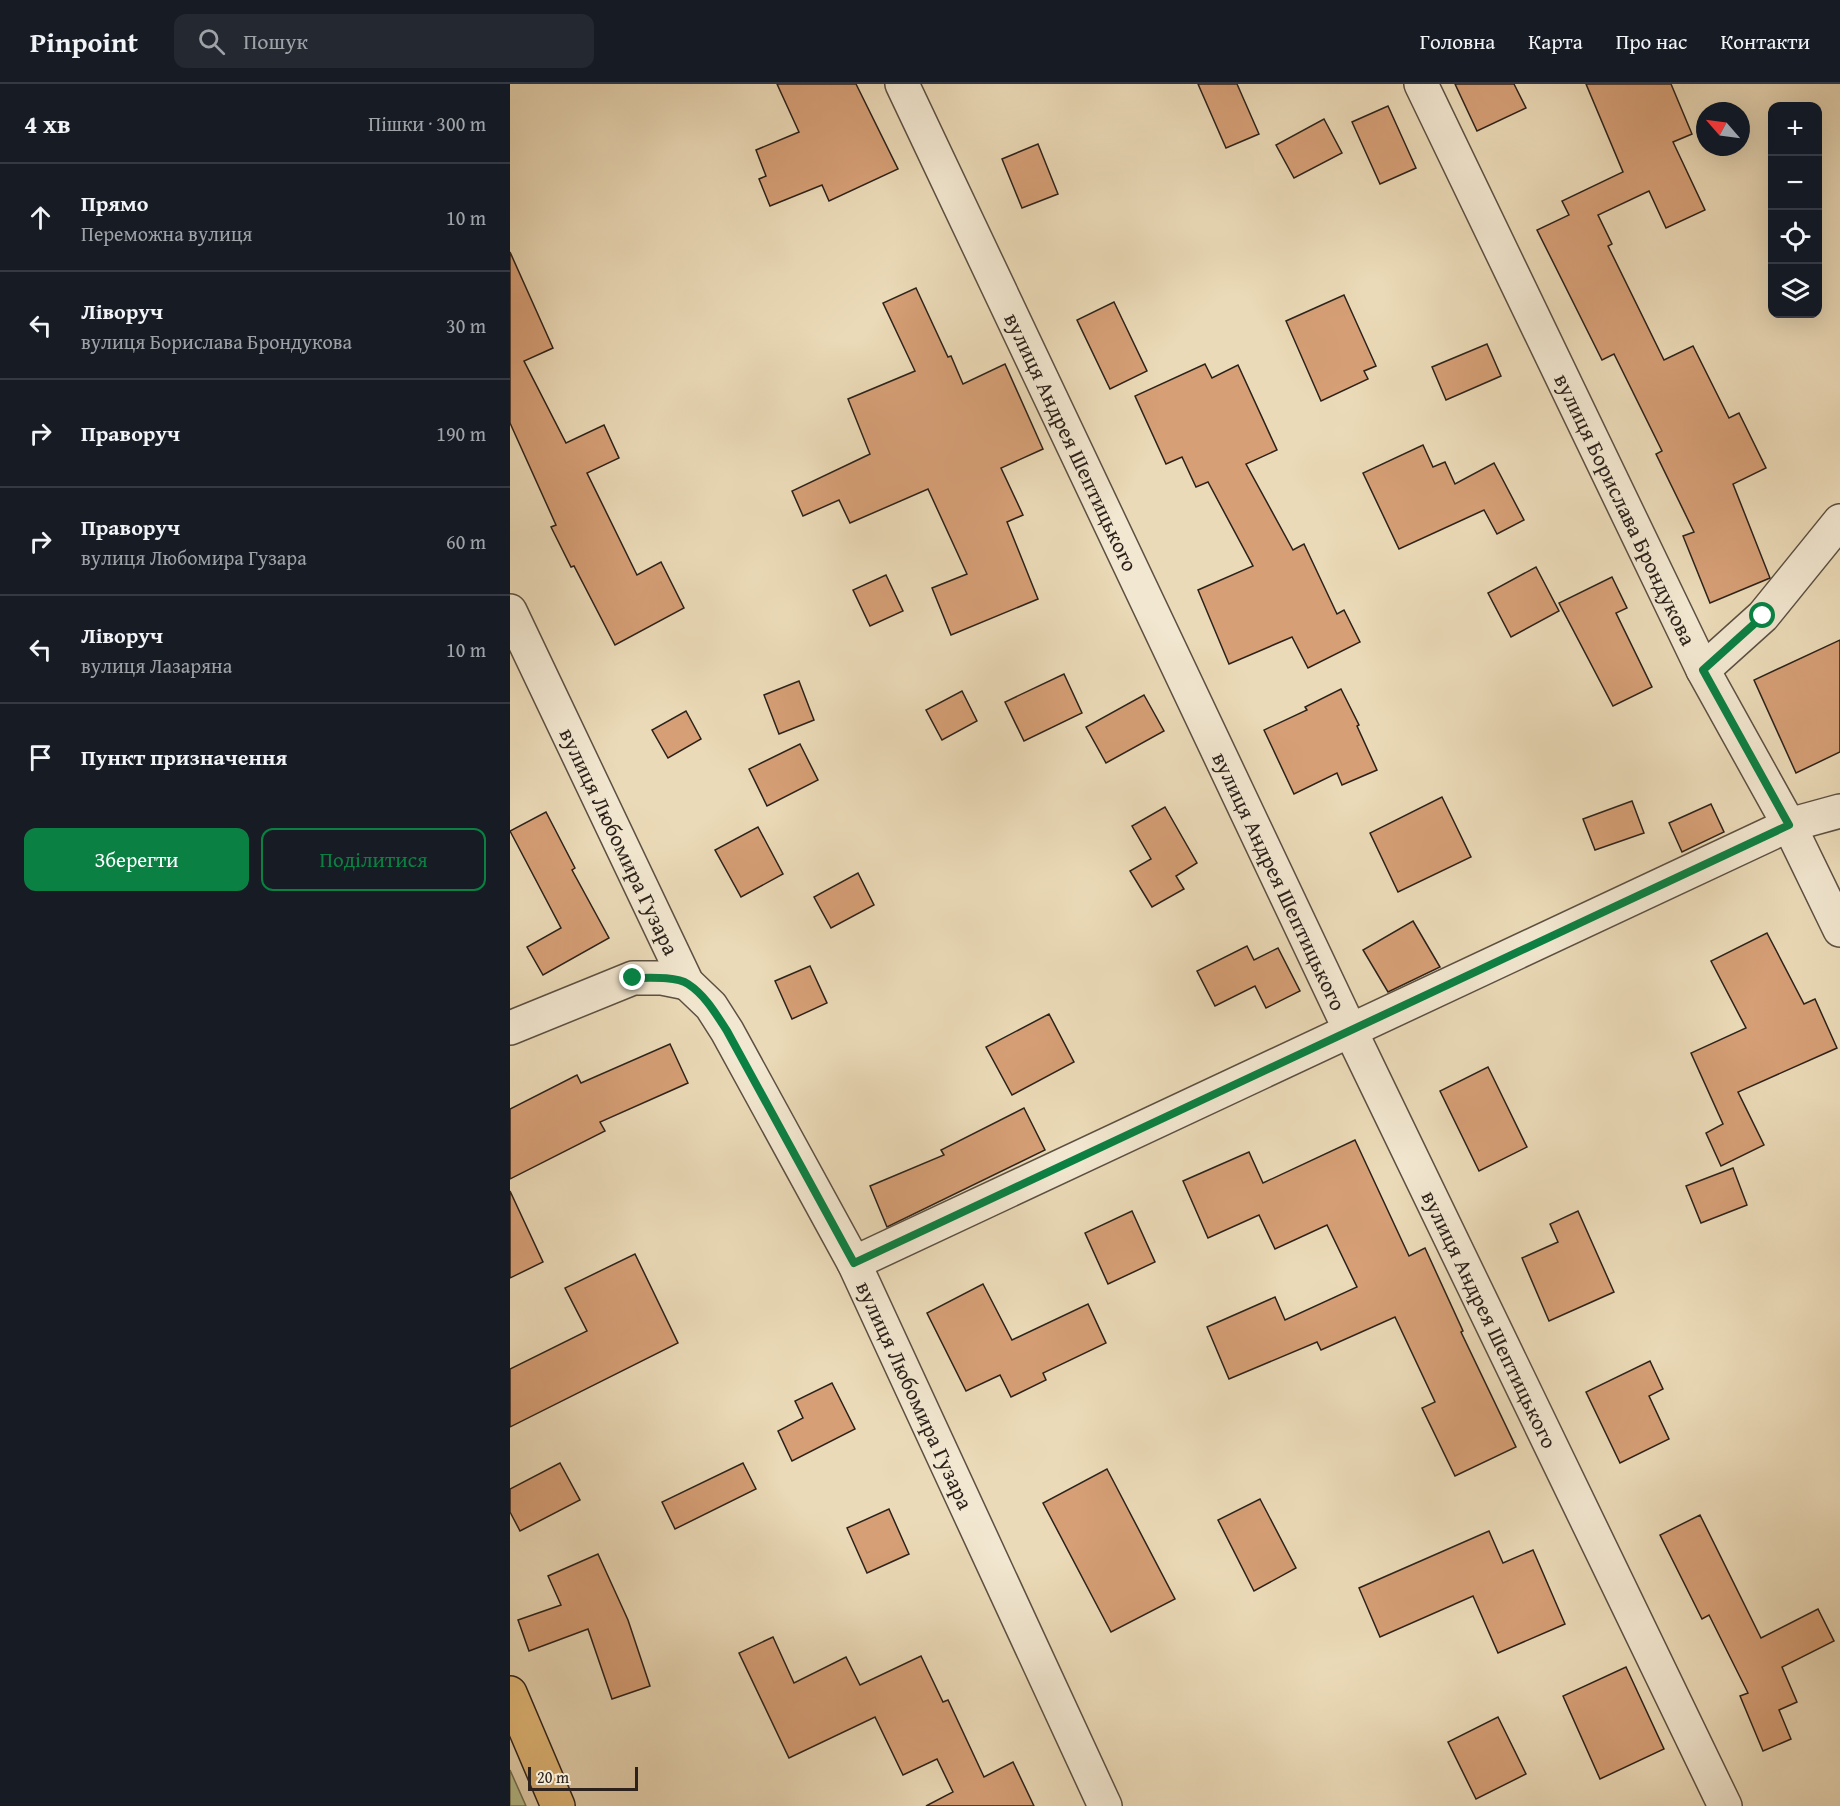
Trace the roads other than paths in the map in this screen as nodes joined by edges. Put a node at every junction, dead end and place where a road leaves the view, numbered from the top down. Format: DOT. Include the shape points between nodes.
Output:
graph roads {
  1 [pos="902,84"];
  2 [pos="1421,84"];
  3 [pos="1840,521"];
  4 [pos="510,611"];
  5 [pos="1703,670"];
  6 [pos="1840,811"];
  7 [pos="1789,825"];
  8 [pos="1840,930"];
  9 [pos="687,983"];
  10 [pos="510,1028"];
  11 [pos="1351,1032"];
  12 [pos="854,1263"];
  13 [pos="510,1693"];
  14 [pos="558,1806"];
  15 [pos="1106,1806"];
  16 [pos="1725,1806"];
  1 -- 11 [label="street, вулиця Андрея Шептицького"];
  2 -- 5 [label="street, вулиця Борислава Брондукова"];
  3 -- 5 [label="street" via="1763,616"];
  4 -- 9 [label="street, вулиця Любомира Гузара"];
  5 -- 7 [label="street, вулиця Борислава Брондукова"];
  6 -- 7 [label="street"];
  7 -- 8 [label="street, вулиця Борислава Брондукова"];
  7 -- 11 [label="street"];
  9 -- 10 [label="street" via="633,978"];
  9 -- 12 [label="street, вулиця Любомира Гузара" via="711,1006 727,1031"];
  11 -- 12 [label="street"];
  11 -- 16 [label="street, вулиця Андрея Шептицького"];
  12 -- 15 [label="street, вулиця Любомира Гузара"];
  13 -- 14 [label="main road"];
}
